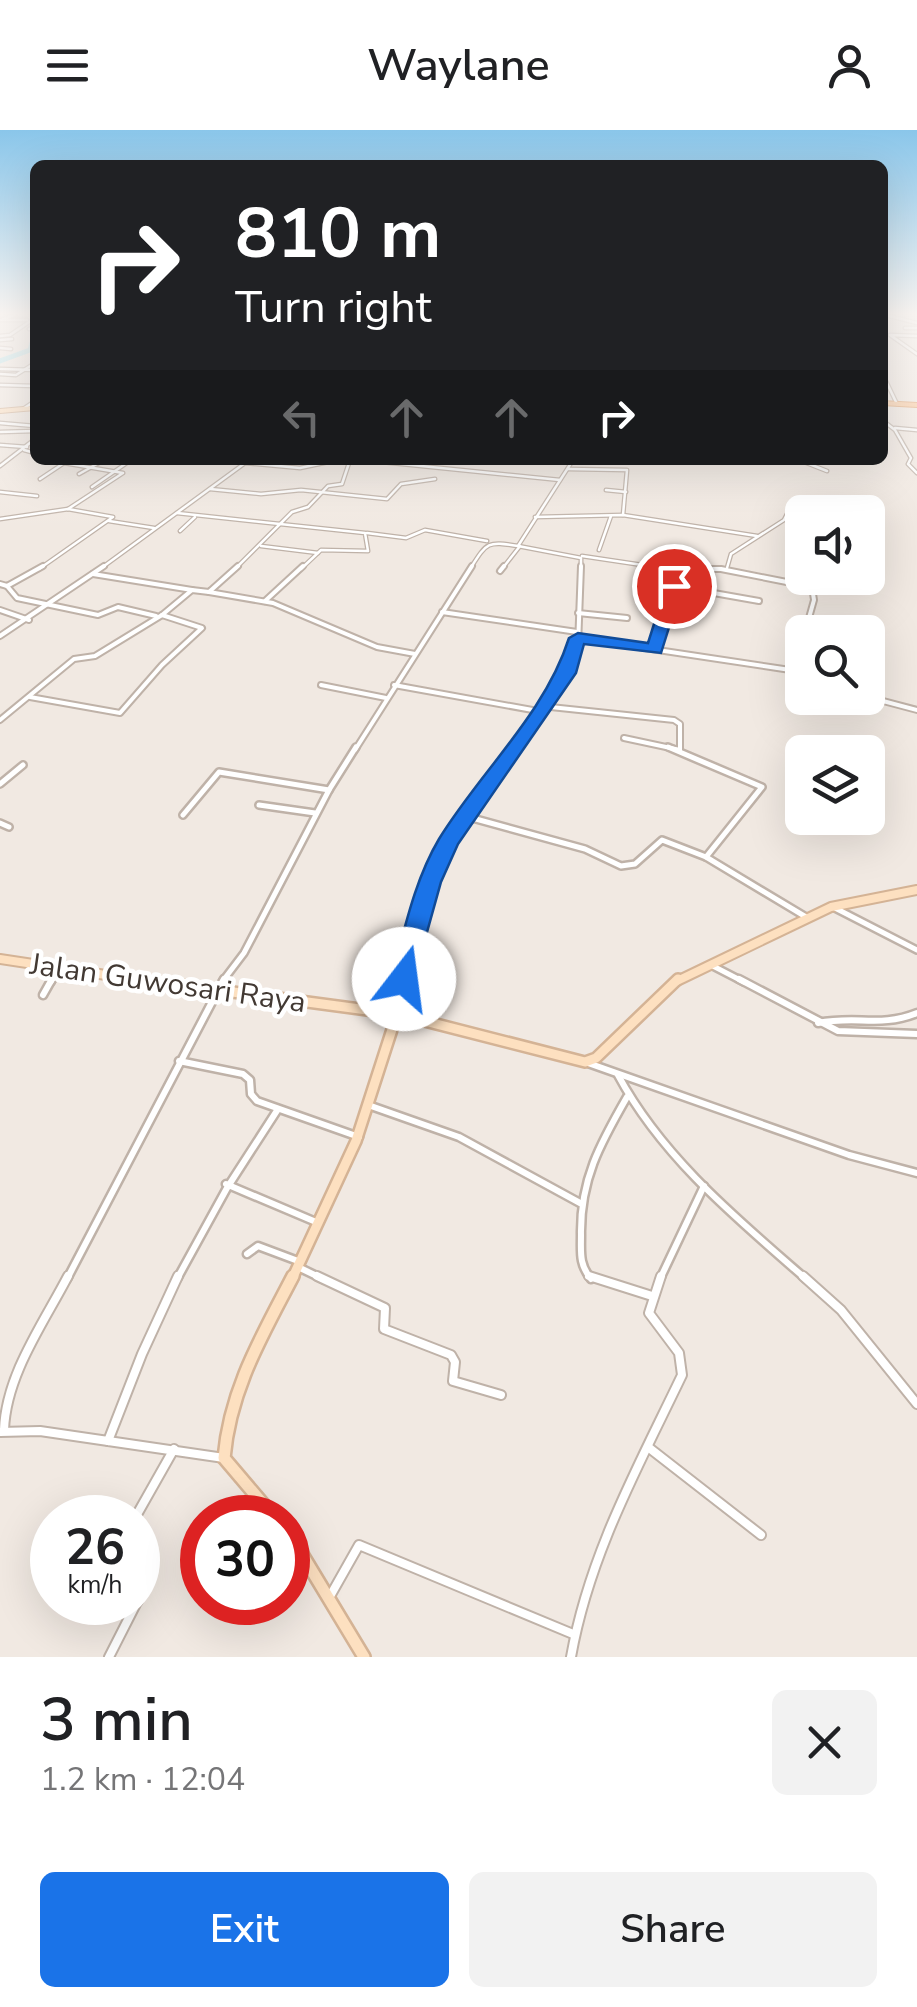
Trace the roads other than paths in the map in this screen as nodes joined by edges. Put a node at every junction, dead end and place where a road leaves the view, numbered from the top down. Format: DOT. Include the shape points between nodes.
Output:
graph roads {
  1 [pos="888,388"];
  2 [pos="888,403"];
  3 [pos="30,404"];
  4 [pos="897,404"];
  5 [pos="917,405"];
  6 [pos="30,408"];
  7 [pos="23,409"];
  8 [pos="0,410"];
  9 [pos="0,423"];
  10 [pos="888,425"];
  11 [pos="892,428"];
  12 [pos="917,430"];
  13 [pos="0,432"];
  14 [pos="30,432"];
  15 [pos="30,433"];
  16 [pos="30,440"];
  17 [pos="0,445"];
  18 [pos="25,448"];
  19 [pos="30,450"];
  20 [pos="60,465"];
  21 [pos="81,465"];
  22 [pos="95,465"];
  23 [pos="124,465"];
  24 [pos="242,465"];
  25 [pos="267,465"];
  26 [pos="314,465"];
  27 [pos="349,465"];
  28 [pos="412,465"];
  29 [pos="570,465"];
  30 [pos="812,465"];
  31 [pos="0,466"];
  32 [pos="92,467"];
  33 [pos="568,468"];
  34 [pos="118,470"];
  35 [pos="827,471"];
  36 [pos="917,473"];
  37 [pos="79,474"];
  38 [pos="40,479"];
  39 [pos="435,479"];
  40 [pos="560,480"];
  41 [pos="92,487"];
  42 [pos="208,489"];
  43 [pos="606,490"];
  44 [pos="0,492"];
  45 [pos="323,492"];
  46 [pos="626,492"];
  47 [pos="37,496"];
  48 [pos="36,510"];
  49 [pos="68,510"];
  50 [pos="174,513"];
  51 [pos="198,515"];
  52 [pos="623,515"];
  53 [pos="611,516"];
  54 [pos="535,517"];
  55 [pos="20,518"];
  56 [pos="785,518"];
  57 [pos="0,519"];
  58 [pos="108,520"];
  59 [pos="283,524"];
  60 [pos="154,528"];
  61 [pos="180,531"];
  62 [pos="366,532"];
  63 [pos="757,536"];
  64 [pos="490,542"];
  65 [pos="260,546"];
  66 [pos="519,546"];
  67 [pos="597,553"];
  68 [pos="318,554"];
  69 [pos="578,556"];
  70 [pos="727,568"];
  71 [pos="678,569"];
  72 [pos="500,571"];
  73 [pos="93,574"];
  74 [pos="0,584"];
  75 [pos="7,586"];
  76 [pos="674,586"];
  77 [pos="192,590"];
  78 [pos="209,592"];
  79 [pos="266,601"];
  80 [pos="759,601"];
  81 [pos="50,605"];
  82 [pos="0,610"];
  83 [pos="440,612"];
  84 [pos="578,613"];
  85 [pos="810,615"];
  86 [pos="159,616"];
  87 [pos="627,618"];
  88 [pos="29,620"];
  89 [pos="578,635"];
  90 [pos="0,636"];
  91 [pos="655,649"];
  92 [pos="414,654"];
  93 [pos="785,670"];
  94 [pos="321,685"];
  95 [pos="394,685"];
  96 [pos="29,696"];
  97 [pos="386,698"];
  98 [pos="885,701"];
  99 [pos="540,708"];
  100 [pos="917,710"];
  101 [pos="0,720"];
  102 [pos="624,738"];
  103 [pos="680,750"];
  104 [pos="23,765"];
  105 [pos="0,784"];
  106 [pos="329,790"];
  107 [pos="259,805"];
  108 [pos="316,813"];
  109 [pos="183,816"];
  110 [pos="465,816"];
  111 [pos="0,823"];
  112 [pos="9,828"];
  113 [pos="706,857"];
  114 [pos="917,890"];
  115 [pos="832,906"];
  116 [pos="806,917"];
  117 [pos="917,950"];
  118 [pos="0,959"];
  119 [pos="709,964"];
  120 [pos="59,968"];
  121 [pos="215,992"];
  122 [pos="42,995"];
  123 [pos="917,1013"];
  124 [pos="396,1014"];
  125 [pos="818,1022"];
  126 [pos="917,1034"];
  127 [pos="179,1062"];
  128 [pos="585,1062"];
  129 [pos="618,1074"];
  130 [pos="627,1097"];
  131 [pos="371,1106"];
  132 [pos="278,1109"];
  133 [pos="359,1136"];
  134 [pos="917,1173"];
  135 [pos="226,1184"];
  136 [pos="704,1186"];
  137 [pos="580,1203"];
  138 [pos="319,1223"];
  139 [pos="247,1254"];
  140 [pos="299,1264"];
  141 [pos="652,1296"];
  142 [pos="501,1395"];
  143 [pos="917,1404"];
  144 [pos="2,1431"];
  145 [pos="108,1442"];
  146 [pos="648,1447"];
  147 [pos="174,1449"];
  148 [pos="224,1458"];
  149 [pos="148,1495"];
  150 [pos="255,1495"];
  151 [pos="761,1536"];
  152 [pos="310,1567"];
  153 [pos="329,1598"];
  154 [pos="125,1625"];
  155 [pos="573,1634"];
  156 [pos="109,1657"];
  157 [pos="364,1657"];
  158 [pos="571,1657"];
  1 -- 4 [label="street"];
  2 -- 4 [label="main road"];
  3 -- 7 [label="street"];
  4 -- 5 [label="main road"];
  6 -- 7 [label="street"];
  7 -- 8 [label="street"];
  9 -- 14 [label="street"];
  10 -- 11 [label="street"];
  11 -- 12 [label="street"];
  11 -- 36 [label="street"];
  13 -- 15 [label="street"];
  16 -- 18 [label="street"];
  17 -- 18 [label="street"];
  18 -- 19 [label="street"];
  18 -- 31 [label="street"];
  20 -- 38 [label="street"];
  21 -- 32 [label="street"];
  22 -- 32 [label="street"];
  23 -- 34 [label="street"];
  24 -- 42 [label="street"];
  25 -- 26 [label="street"];
  27 -- 45 [label="street" via="343,484"];
  28 -- 40 [label="street"];
  29 -- 33 [label="street"];
  30 -- 35 [label="street"];
  32 -- 34 [label="street"];
  32 -- 37 [label="street"];
  33 -- 40 [label="street"];
  33 -- 46 [label="street" via="627,470"];
  34 -- 41 [label="street"];
  34 -- 49 [label="street" via="123,474"];
  39 -- 45 [label="street" via="400,484 387,498"];
  40 -- 54 [label="street"];
  42 -- 45 [label="street"];
  42 -- 50 [label="street"];
  43 -- 46 [label="street"];
  44 -- 47 [label="street"];
  45 -- 59 [label="street"];
  46 -- 52 [label="street"];
  48 -- 55 [label="street"];
  49 -- 55 [label="street"];
  49 -- 58 [label="street" via="112,516"];
  50 -- 51 [label="street"];
  50 -- 60 [label="street"];
  51 -- 59 [label="street"];
  51 -- 61 [label="street"];
  52 -- 53 [label="street"];
  52 -- 63 [label="street"];
  53 -- 54 [label="street"];
  53 -- 67 [label="street"];
  54 -- 66 [label="street"];
  55 -- 57 [label="street"];
  56 -- 63 [label="street"];
  58 -- 60 [label="street"];
  58 -- 75 [label="street"];
  59 -- 62 [label="street"];
  59 -- 65 [label="street"];
  60 -- 73 [label="street"];
  62 -- 64 [label="street" via="406,538 424,530"];
  62 -- 68 [label="street" via="366,552"];
  63 -- 70 [label="street" via="731,554"];
  64 -- 66 [label="street"];
  64 -- 83 [label="street"];
  65 -- 68 [label="street"];
  65 -- 78 [label="street"];
  66 -- 69 [label="street"];
  66 -- 72 [label="street"];
  67 -- 69 [label="street"];
  67 -- 71 [label="street"];
  68 -- 79 [label="street"];
  69 -- 84 [label="street"];
  70 -- 71 [label="street"];
  70 -- 85 [label="street" via="812,587"];
  71 -- 76 [label="street"];
  73 -- 77 [label="street"];
  73 -- 81 [label="street"];
  74 -- 75 [label="street"];
  75 -- 81 [label="street" via="15,598"];
  76 -- 80 [label="street"];
  76 -- 91 [label="street"];
  77 -- 78 [label="street"];
  77 -- 86 [label="street"];
  78 -- 79 [label="street"];
  79 -- 92 [label="street" via="377,647"];
  81 -- 86 [label="street" via="98,615 118,607"];
  81 -- 88 [label="street"];
  82 -- 88 [label="street"];
  83 -- 89 [label="street"];
  83 -- 92 [label="street"];
  84 -- 87 [label="street"];
  84 -- 89 [label="street"];
  86 -- 96 [label="street" via="95,656 74,659"];
  86 -- 96 [label="street" via="202,628 120,713"];
  88 -- 90 [label="street"];
  89 -- 91 [label="street"];
  89 -- 99 [label="street" via="567,673"];
  91 -- 93 [label="street"];
  92 -- 95 [label="street"];
  94 -- 97 [label="street"];
  95 -- 97 [label="street"];
  95 -- 99 [label="street"];
  96 -- 101 [label="street"];
  97 -- 106 [label="street"];
  98 -- 100 [label="street"];
  99 -- 103 [label="street" via="674,720 680,724"];
  99 -- 110 [label="street"];
  102 -- 103 [label="street"];
  103 -- 113 [label="street" via="763,789"];
  104 -- 105 [label="street"];
  106 -- 108 [label="street"];
  106 -- 109 [label="street" via="219,772"];
  107 -- 108 [label="street"];
  108 -- 121 [label="street" via="244,953"];
  110 -- 113 [label="street" via="585,849 621,866 635,864 662,840"];
  110 -- 124 [label="street" via="430,882"];
  111 -- 112 [label="street"];
  113 -- 116 [label="street"];
  114 -- 115 [label="street"];
  115 -- 116 [label="street"];
  115 -- 117 [label="street"];
  116 -- 119 [label="street"];
  118 -- 120 [label="street, Jalan Guwosari Raya"];
  119 -- 125 [label="street"];
  119 -- 128 [label="street" via="671,984"];
  120 -- 121 [label="street, Jalan Guwosari Raya"];
  120 -- 122 [label="street"];
  121 -- 124 [label="street, Jalan Guwosari Raya"];
  121 -- 127 [label="street"];
  123 -- 125 [label="street" via="890,1024 849,1017"];
  124 -- 128 [label="street, Jalan Guwosari Raya"];
  124 -- 131 [label="street"];
  125 -- 126 [label="street" via="842,1032"];
  127 -- 132 [label="street" via="243,1074 254,1098"];
  127 -- 144 [label="street" via="12,1384"];
  128 -- 129 [label="street"];
  129 -- 130 [label="street"];
  129 -- 134 [label="street"];
  130 -- 136 [label="street"];
  130 -- 137 [label="street" via="594,1154"];
  131 -- 133 [label="street"];
  131 -- 137 [label="street" via="459,1137"];
  132 -- 133 [label="street"];
  132 -- 135 [label="street"];
  133 -- 138 [label="street"];
  135 -- 138 [label="street"];
  135 -- 145 [label="street" via="144,1343"];
  136 -- 141 [label="street"];
  136 -- 143 [label="street" via="830,1298"];
  137 -- 141 [label="street" via="584,1273"];
  138 -- 140 [label="street"];
  139 -- 140 [label="street" via="258,1246"];
  140 -- 142 [label="street" via="386,1308 384,1329 451,1355 452,1381"];
  140 -- 148 [label="street" via="237,1379"];
  141 -- 146 [label="street" via="650,1316 672,1340 683,1366"];
  144 -- 145 [label="street"];
  145 -- 147 [label="street"];
  146 -- 151 [label="street"];
  146 -- 155 [label="street" via="605,1538"];
  147 -- 148 [label="street"];
  147 -- 149 [label="street"];
  148 -- 150 [label="street"];
  152 -- 153 [label="street"];
  153 -- 155 [label="street" via="359,1545"];
  153 -- 157 [label="street"];
  154 -- 156 [label="street"];
  155 -- 158 [label="street"];
}
